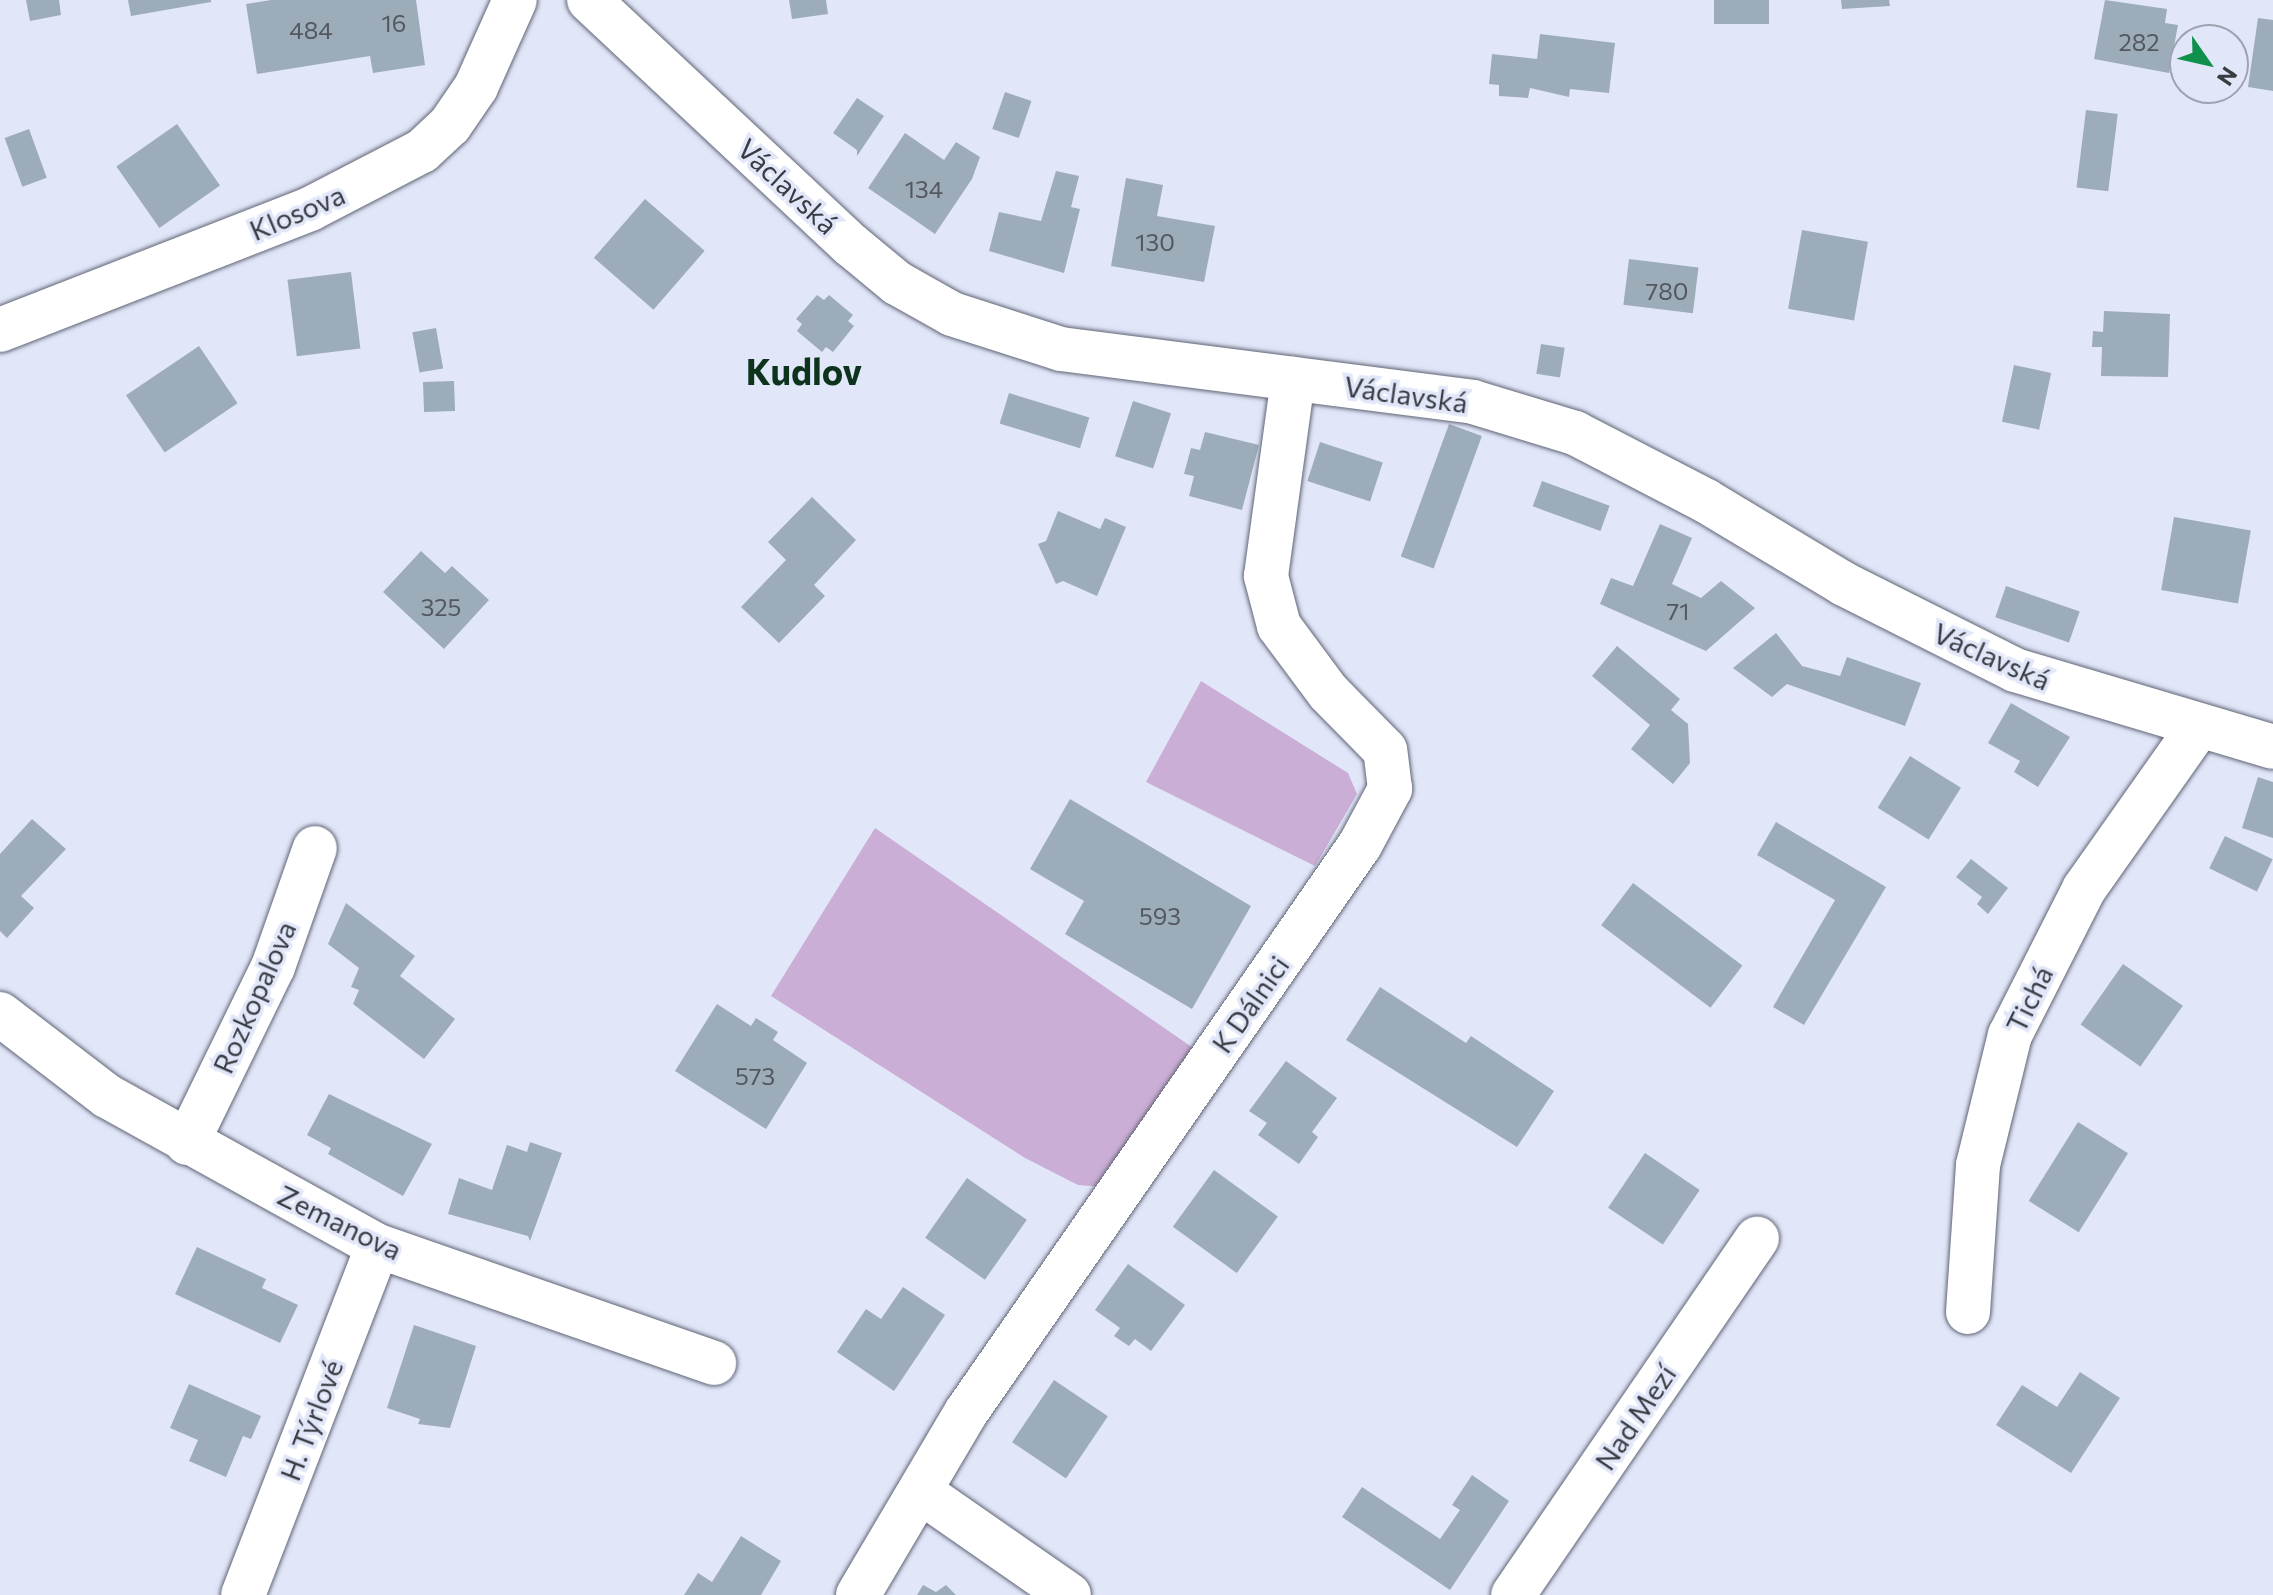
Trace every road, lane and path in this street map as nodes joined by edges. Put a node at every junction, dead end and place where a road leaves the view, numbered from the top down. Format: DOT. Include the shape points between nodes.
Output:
graph roads {
  1 [pos="515,0"];
  2 [pos="589,0"];
  3 [pos="0,330"];
  4 [pos="1293,379"];
  5 [pos="2199,726"];
  6 [pos="2273,747"];
  7 [pos="315,848"];
  8 [pos="5,1032"];
  9 [pos="187,1143"];
  10 [pos="1757,1239"];
  11 [pos="378,1246"];
  12 [pos="1968,1312"];
  13 [pos="714,1363"];
  14 [pos="921,1492"];
  15 [pos="243,1595"];
  16 [pos="858,1595"];
  17 [pos="1069,1595"];
  18 [pos="1513,1595"];
  1 -- 3 [label="street, Klosova" via="476,87 422,151 310,209"];
  2 -- 4 [label="street, Václavská" via="851,245 897,283 952,314 1061,349"];
  4 -- 5 [label="street, Václavská" via="1473,402 1575,433 1693,494 1844,584 2015,670"];
  4 -- 14 [label="street, K Dálnici" via="1266,576 1279,626 1328,692 1385,750 1390,789 1360,845 967,1411"];
  5 -- 6 [label="street, Václavská"];
  5 -- 12 [label="street, Tichá" via="2084,889 2010,1035 1978,1165"];
  7 -- 9 [label="street, Rozkopalova" via="273,967"];
  8 -- 9 [label="street, Zemanova"];
  9 -- 11 [label="street, Zemanova"];
  10 -- 18 [label="street, Nad Mezí"];
  11 -- 13 [label="street, Zemanova"];
  11 -- 15 [label="street, H. Týrlové"];
  14 -- 16 [label="street, K Dálnici"];
  14 -- 17 [label="street"];
}
